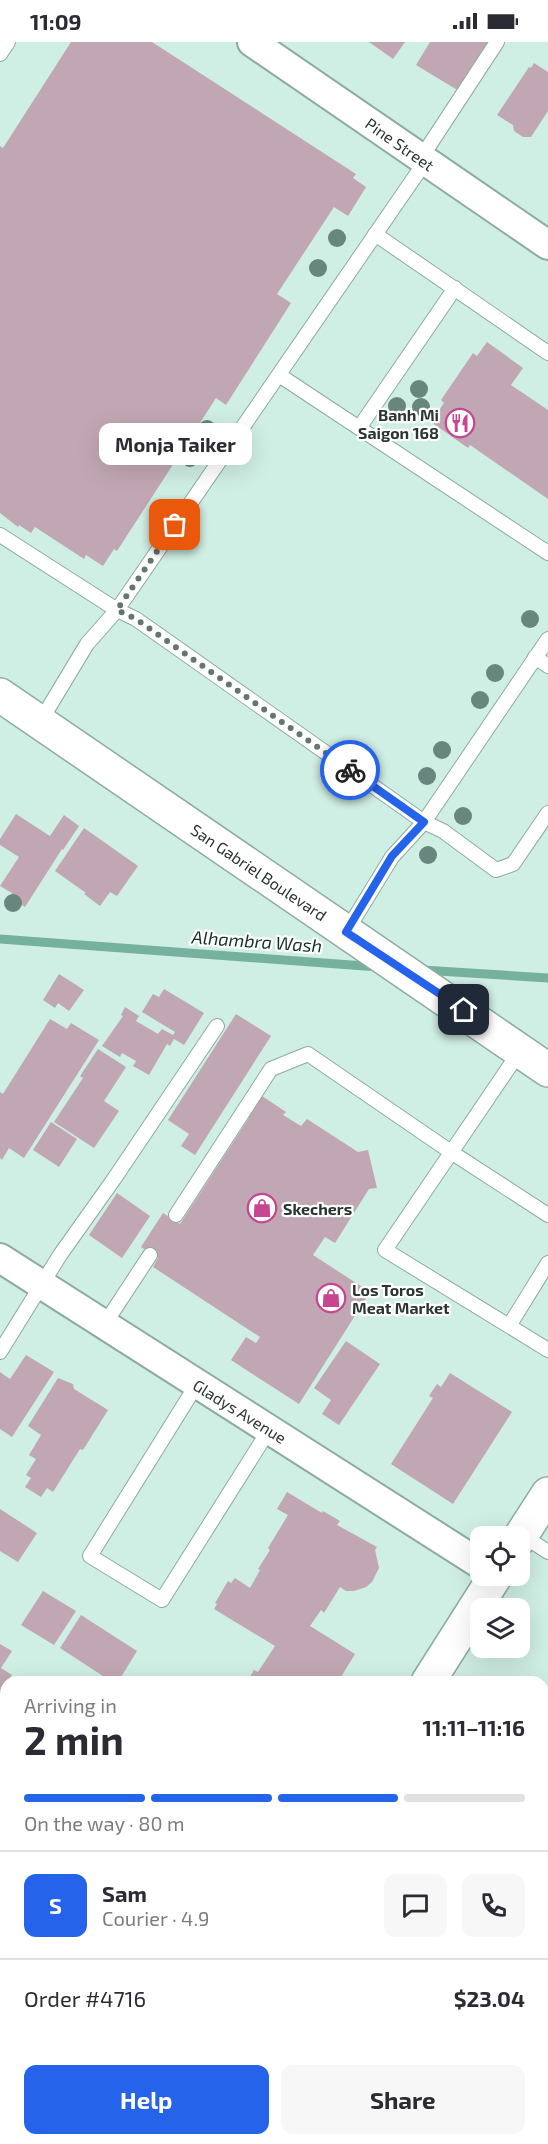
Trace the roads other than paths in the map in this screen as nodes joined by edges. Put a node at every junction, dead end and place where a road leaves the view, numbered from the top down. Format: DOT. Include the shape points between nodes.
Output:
graph roads {
  1 [pos="8,42"];
  2 [pos="252,42"];
  3 [pos="497,42"];
  4 [pos="0,54"];
  5 [pos="423,160"];
  6 [pos="375,234"];
  7 [pos="548,245"];
  8 [pos="455,288"];
  9 [pos="548,352"];
  10 [pos="279,375"];
  11 [pos="359,428"];
  12 [pos="0,535"];
  13 [pos="548,553"];
  14 [pos="117,610"];
  15 [pos="548,639"];
  16 [pos="535,657"];
  17 [pos="548,666"];
  18 [pos="0,695"];
  19 [pos="40,722"];
  20 [pos="548,813"];
  21 [pos="424,822"];
  22 [pos="341,928"];
  23 [pos="216,1026"];
  24 [pos="520,1051"];
  25 [pos="548,1070"];
  26 [pos="451,1152"];
  27 [pos="176,1215"];
  28 [pos="548,1215"];
  29 [pos="150,1255"];
  30 [pos="0,1258"];
  31 [pos="548,1263"];
  32 [pos="43,1285"];
  33 [pos="104,1325"];
  34 [pos="509,1326"];
  35 [pos="548,1350"];
  36 [pos="0,1353"];
  37 [pos="197,1384"];
  38 [pos="269,1430"];
  39 [pos="548,1494"];
  40 [pos="530,1542"];
  41 [pos="470,1558"];
  42 [pos="489,1586"];
  43 [pos="432,1676"];
  1 -- 4 [label="lane"];
  2 -- 5 [label="street, Pine Street"];
  3 -- 5 [label="lane"];
  5 -- 6 [label="lane"];
  5 -- 7 [label="street, Pine Street"];
  6 -- 8 [label="lane"];
  6 -- 10 [label="lane"];
  8 -- 9 [label="lane"];
  8 -- 11 [label="lane"];
  10 -- 11 [label="lane"];
  10 -- 14 [label="lane"];
  11 -- 13 [label="lane"];
  12 -- 14 [label="lane"];
  14 -- 19 [label="lane" via="87,644"];
  14 -- 21 [label="lane" via="136,619"];
  15 -- 16 [label="lane"];
  16 -- 17 [label="lane"];
  16 -- 21 [label="lane"];
  18 -- 19 [label="main road, San Gabriel Boulevard"];
  19 -- 22 [label="main road, San Gabriel Boulevard"];
  20 -- 21 [label="lane" via="513,864 496,870 443,831"];
  21 -- 22 [label="lane" via="392,856"];
  22 -- 24 [label="main road, San Gabriel Boulevard"];
  23 -- 32 [label="lane"];
  24 -- 25 [label="main road, San Gabriel Boulevard"];
  24 -- 26 [label="lane"];
  26 -- 27 [label="lane" via="308,1054 271,1069"];
  26 -- 28 [label="lane"];
  26 -- 34 [label="lane" via="385,1250"];
  29 -- 33 [label="lane"];
  30 -- 32 [label="street, Gladys Avenue"];
  31 -- 34 [label="lane"];
  32 -- 33 [label="street, Gladys Avenue"];
  32 -- 36 [label="lane"];
  33 -- 37 [label="street, Gladys Avenue"];
  34 -- 35 [label="lane"];
  37 -- 38 [label="street, Gladys Avenue"];
  37 -- 38 [label="lane" via="90,1556 162,1600"];
  38 -- 41 [label="street, Gladys Avenue"];
  39 -- 40 [label="main road"];
  42 -- 43 [label="main road"];
}
